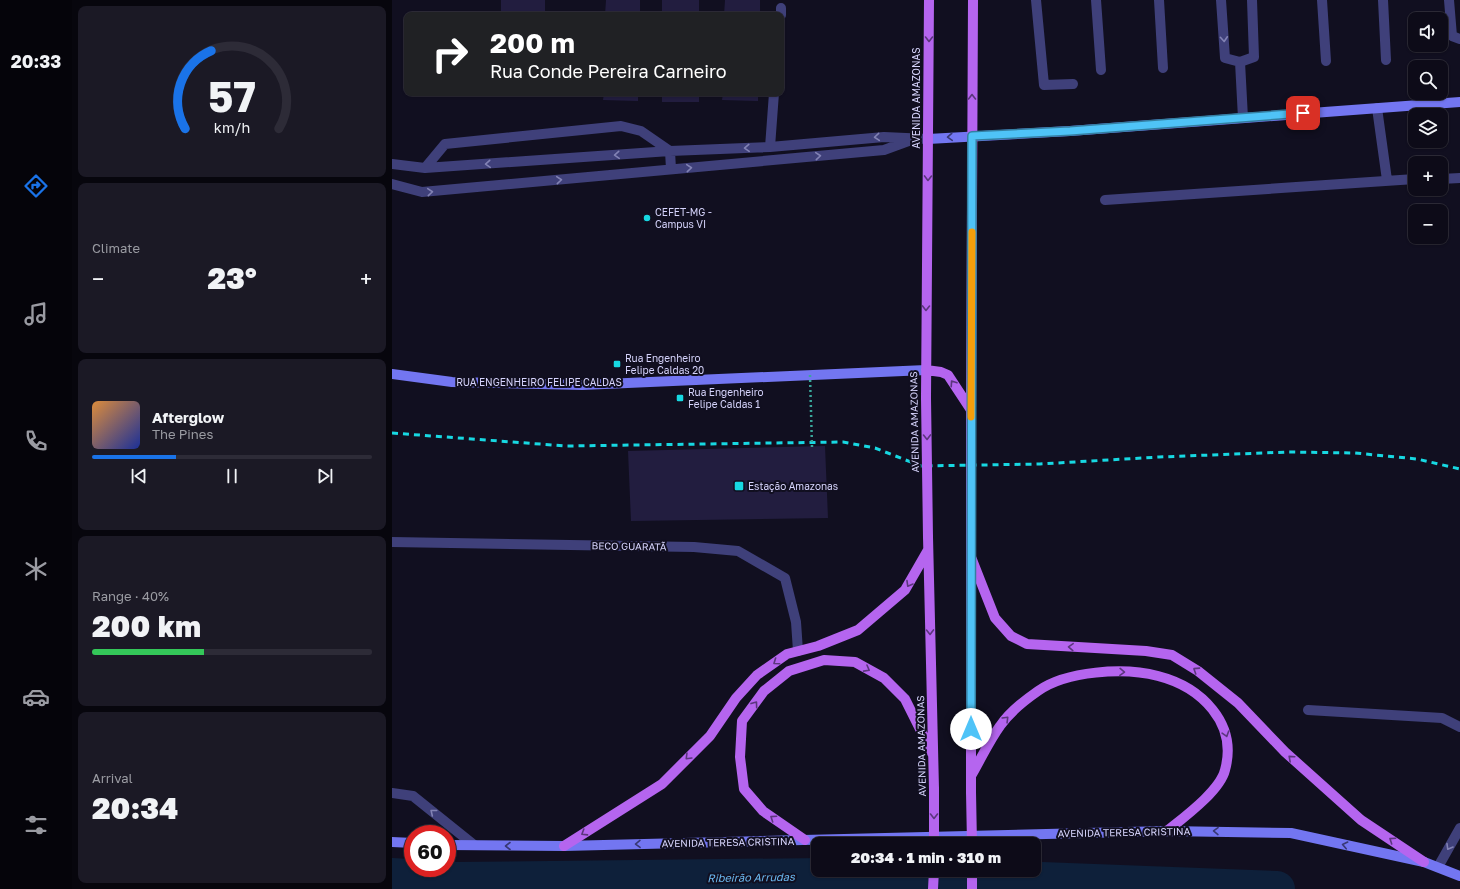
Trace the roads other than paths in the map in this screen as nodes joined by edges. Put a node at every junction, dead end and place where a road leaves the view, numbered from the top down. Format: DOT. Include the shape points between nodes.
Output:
graph roads {
  1 [pos="929,0"];
  2 [pos="973,0"];
  3 [pos="1036,0"];
  4 [pos="1096,0"];
  5 [pos="1159,0"];
  6 [pos="1221,0"];
  7 [pos="1252,0"];
  8 [pos="1322,0"];
  9 [pos="1382,0"];
  10 [pos="1449,0"];
  11 [pos="1460,39"];
  12 [pos="1386,60"];
  13 [pos="1326,61"];
  14 [pos="1240,62"];
  15 [pos="1163,68"];
  16 [pos="1101,70"];
  17 [pos="1073,84"];
  18 [pos="774,96"];
  19 [pos="1460,102"];
  20 [pos="1377,108"];
  21 [pos="1243,118"];
  22 [pos="972,136"];
  23 [pos="928,138"];
  24 [pos="916,139"];
  25 [pos="770,147"];
  26 [pos="670,151"];
  27 [pos="392,164"];
  28 [pos="424,168"];
  29 [pos="670,169"];
  30 [pos="1460,178"];
  31 [pos="1408,179"];
  32 [pos="1448,179"];
  33 [pos="1387,180"];
  34 [pos="392,184"];
  35 [pos="1105,200"];
  36 [pos="926,370"];
  37 [pos="392,374"];
  38 [pos="971,413"];
  39 [pos="392,542"];
  40 [pos="928,550"];
  41 [pos="971,557"];
  42 [pos="798,651"];
  43 [pos="1308,710"];
  44 [pos="1460,727"];
  45 [pos="933,755"];
  46 [pos="971,776"];
  47 [pos="392,793"];
  48 [pos="1460,828"];
  49 [pos="1167,830"];
  50 [pos="934,837"];
  51 [pos="972,837"];
  52 [pos="805,840"];
  53 [pos="392,842"];
  54 [pos="404,843"];
  55 [pos="456,845"];
  56 [pos="474,846"];
  57 [pos="564,846"];
  58 [pos="1424,862"];
  59 [pos="1438,867"];
  60 [pos="1460,876"];
  61 [pos="934,877"];
  62 [pos="972,877"];
  63 [pos="933,889"];
  64 [pos="972,889"];
  1 -- 23 [label="main road, AVENIDA AMAZONAS, one-way"];
  22 -- 2 [label="main road, one-way"];
  3 -- 17 [label="street" via="1044,85"];
  4 -- 16 [label="street"];
  5 -- 15 [label="street"];
  6 -- 14 [label="street, one-way" via="1225,58"];
  7 -- 14 [label="street" via="1254,57"];
  8 -- 13 [label="street"];
  9 -- 12 [label="street"];
  10 -- 11 [label="street" via="1452,36"];
  14 -- 21 [label="street"];
  18 -- 25 [label="street"];
  19 -- 20 [label="street"];
  20 -- 21 [label="street"];
  20 -- 33 [label="street"];
  21 -- 22 [label="street"];
  22 -- 23 [label="street, one-way"];
  22 -- 38 [label="main road"];
  23 -- 24 [label="street"];
  23 -- 36 [label="main road, AVENIDA AMAZONAS, one-way"];
  24 -- 25 [label="street, one-way" via="884,137"];
  29 -- 24 [label="street, one-way" via="884,150"];
  25 -- 26 [label="street, one-way"];
  26 -- 28 [label="street, one-way"];
  26 -- 28 [label="street" via="641,131 621,126 445,144"];
  26 -- 29 [label="street"];
  27 -- 28 [label="street"];
  34 -- 29 [label="street, one-way" via="422,192"];
  30 -- 32 [label="street"];
  31 -- 33 [label="street"];
  33 -- 35 [label="street"];
  36 -- 37 [label="street, RUA ENGENHEIRO FELIPE CALDAS" via="582,385 452,382"];
  38 -- 36 [label="main road, one-way" via="948,375"];
  36 -- 40 [label="main road, AVENIDA AMAZONAS, one-way, bridge"];
  38 -- 41 [label="main road, bridge"];
  39 -- 42 [label="street, BECO GUARATÃ" via="694,547 738,551 784,578 796,622"];
  40 -- 42 [label="main road, one-way" via="905,590 858,630"];
  40 -- 45 [label="main road, AVENIDA AMAZONAS, one-way"];
  41 -- 46 [label="main road"];
  58 -- 41 [label="main road, one-way" via="1361,820 1285,752 1238,703 1198,671 1172,655 1146,651 1027,644 1011,636 995,618"];
  42 -- 57 [label="main road, one-way" via="787,654 757,676 736,698 710,736 662,784"];
  43 -- 44 [label="street" via="1442,718"];
  45 -- 50 [label="main road, AVENIDA AMAZONAS, one-way, bridge"];
  52 -- 45 [label="main road, one-way" via="763,811 744,789 740,757 742,721 764,691 789,671 824,660 856,662 884,678 905,699"];
  46 -- 49 [label="main road, one-way" via="1000,725 1038,690 1068,677 1101,671 1157,676 1177,683 1215,711 1228,740 1225,771 1214,788"];
  46 -- 51 [label="main road, bridge"];
  56 -- 47 [label="street, one-way" via="412,796"];
  48 -- 59 [label="street, one-way"];
  49 -- 52 [label="street, AVENIDA TERESA CRISTINA"];
  58 -- 49 [label="street, AVENIDA TERESA CRISTINA, one-way" via="1291,833"];
  52 -- 57 [label="street, AVENIDA TERESA CRISTINA, one-way"];
  53 -- 54 [label="street"];
  55 -- 56 [label="street, AVENIDA TERESA CRISTINA"];
  57 -- 56 [label="street, AVENIDA TERESA CRISTINA, one-way"];
  58 -- 59 [label="street, AVENIDA TERESA CRISTINA"];
  59 -- 60 [label="street, AVENIDA TERESA CRISTINA"];
  61 -- 63 [label="main road"];
  62 -- 64 [label="main road"];
}
